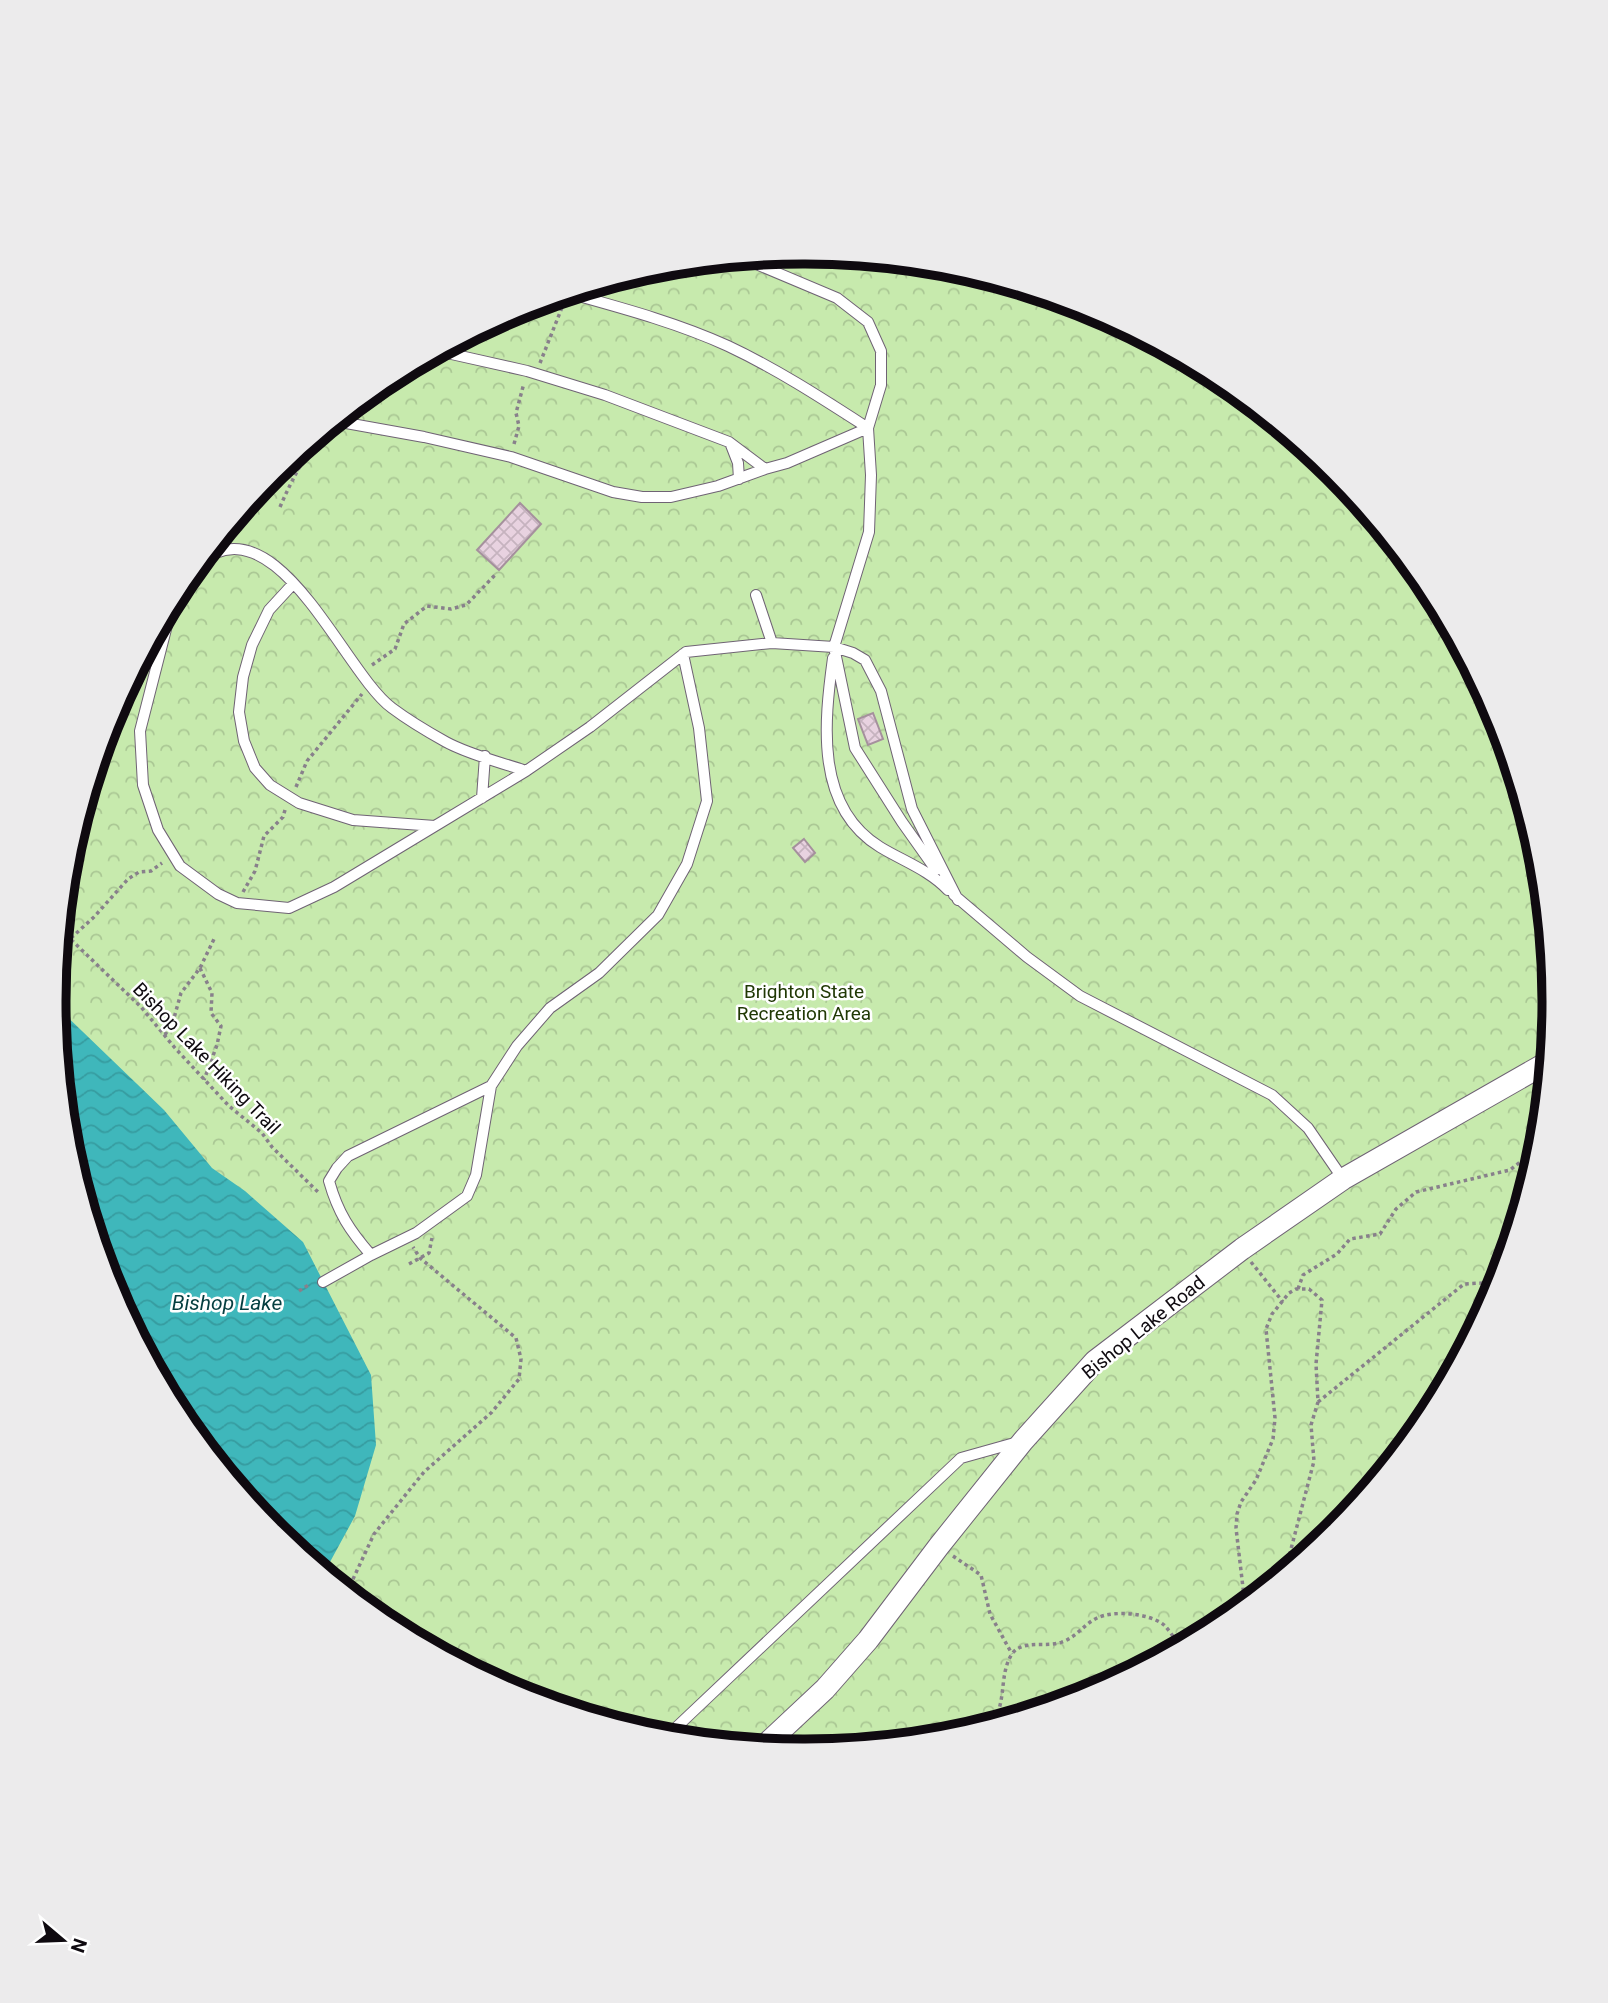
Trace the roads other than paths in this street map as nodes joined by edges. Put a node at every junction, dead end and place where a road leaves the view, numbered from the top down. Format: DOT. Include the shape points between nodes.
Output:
graph roads {
  1 [pos="761,266"];
  2 [pos="584,298"];
  3 [pos="452,354"];
  4 [pos="346,424"];
  5 [pos="868,428"];
  6 [pos="730,442"];
  7 [pos="765,469"];
  8 [pos="739,479"];
  9 [pos="221,550"];
  10 [pos="292,584"];
  11 [pos="756,595"];
  12 [pos="165,633"];
  13 [pos="772,643"];
  14 [pos="834,648"];
  15 [pos="683,654"];
  16 [pos="485,756"];
  17 [pos="526,771"];
  18 [pos="482,798"];
  19 [pos="435,826"];
  20 [pos="958,900"];
  21 [pos="1538,1068"];
  22 [pos="491,1086"];
  23 [pos="1343,1179"];
  24 [pos="371,1255"];
  25 [pos="323,1282"];
  26 [pos="1023,1441"];
  27 [pos="676,1728"];
  28 [pos="773,1738"];
  1 -- 5 [label="lane" via="831,295 868,322 881,351 881,385"];
  2 -- 5 [label="lane" via="728,346"];
  3 -- 6 [label="lane" via="605,394"];
  4 -- 8 [label="lane" via="511,457 612,492 642,497 671,497"];
  5 -- 7 [label="lane"];
  5 -- 14 [label="lane" via="869,532"];
  6 -- 7 [label="lane"];
  6 -- 8 [label="lane"];
  7 -- 8 [label="lane"];
  9 -- 10 [label="lane" via="252,552 267,559"];
  10 -- 16 [label="lane" via="390,707 448,743"];
  10 -- 19 [label="lane" via="269,610 251,646 243,677 239,712 255,768 291,799 342,817"];
  11 -- 13 [label="lane"];
  12 -- 19 [label="lane" via="140,731 143,785 158,830 180,866 218,894 237,903 289,908 334,887"];
  13 -- 14 [label="lane"];
  13 -- 15 [label="lane"];
  14 -- 20 [label="lane" via="855,748"];
  14 -- 20 [label="lane" via="865,660 881,691 912,809"];
  14 -- 20 [label="lane" via="827,748 833,789 865,836 925,870"];
  15 -- 17 [label="lane"];
  15 -- 22 [label="lane" via="699,728 706,802 687,864 657,915 599,973 550,1008"];
  16 -- 17 [label="lane"];
  16 -- 18 [label="lane"];
  17 -- 18 [label="lane"];
  18 -- 19 [label="lane"];
  20 -- 23 [label="lane" via="1080,996 1272,1095 1308,1128"];
  21 -- 23 [label="street, Bishop Lake Road"];
  22 -- 24 [label="lane" via="476,1175 467,1196 407,1237"];
  22 -- 24 [label="lane" via="348,1156 337,1168 329,1181 335,1203 349,1230"];
  23 -- 26 [label="street, Bishop Lake Road" via="1095,1361"];
  24 -- 25 [label="lane"];
  26 -- 27 [label="lane" via="961,1458"];
  26 -- 28 [label="street, Bishop Lake Road" via="868,1640"];
}
